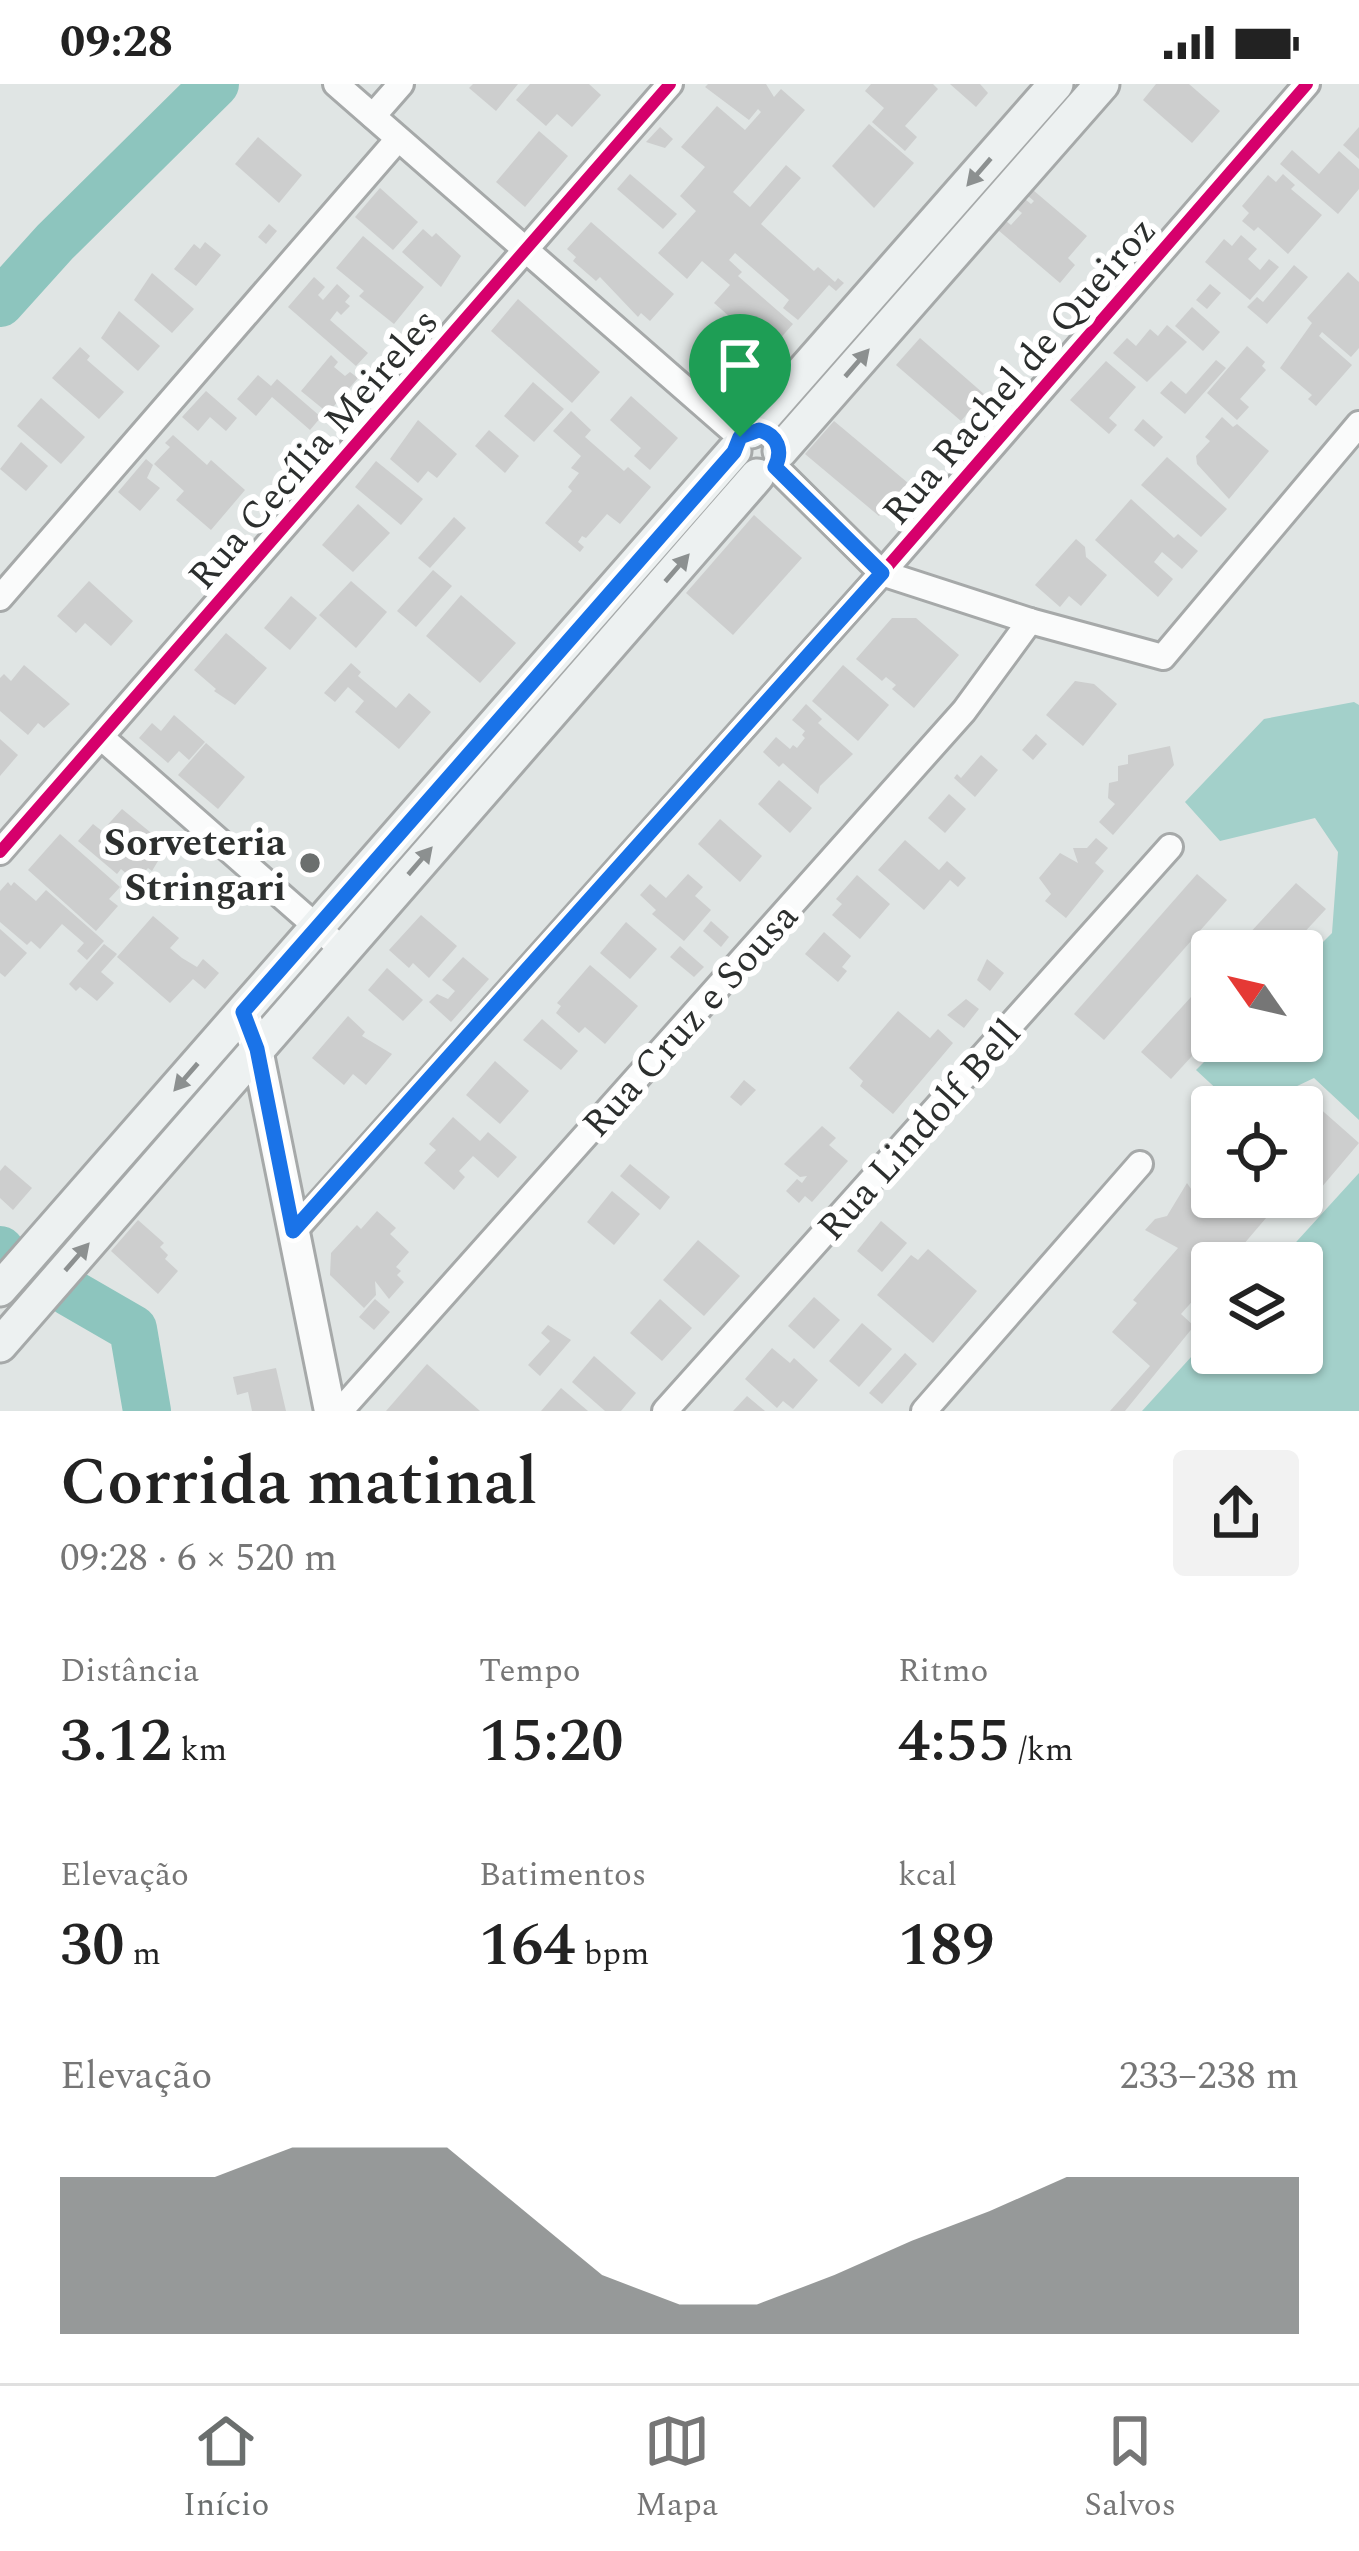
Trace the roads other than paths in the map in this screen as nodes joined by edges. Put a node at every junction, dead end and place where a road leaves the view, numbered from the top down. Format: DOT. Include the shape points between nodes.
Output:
graph roads {
  1 [pos="336,84"];
  2 [pos="401,84"];
  3 [pos="670,84"];
  4 [pos="1056,84"];
  5 [pos="1102,84"];
  6 [pos="1307,84"];
  7 [pos="373,116"];
  8 [pos="398,139"];
  9 [pos="526,249"];
  10 [pos="1359,424"];
  11 [pos="756,452"];
  12 [pos="882,573"];
  13 [pos="0,598"];
  14 [pos="1030,622"];
  15 [pos="101,737"];
  16 [pos="1170,848"];
  17 [pos="0,852"];
  18 [pos="318,926"];
  19 [pos="344,950"];
  20 [pos="243,1012"];
  21 [pos="257,1049"];
  22 [pos="1140,1164"];
  23 [pos="293,1231"];
  24 [pos="0,1289"];
  25 [pos="0,1345"];
  26 [pos="330,1411"];
  27 [pos="340,1411"];
  28 [pos="665,1411"];
  29 [pos="923,1411"];
  1 -- 7 [label="street"];
  2 -- 7 [label="street"];
  3 -- 9 [label="street, Rua Cecília Meireles"];
  4 -- 11 [label="main road, one-way"];
  11 -- 5 [label="main road, one-way"];
  6 -- 12 [label="street, Rua Rachel de Queiroz"];
  7 -- 8 [label="street"];
  8 -- 9 [label="street"];
  8 -- 13 [label="street"];
  9 -- 11 [label="street"];
  9 -- 15 [label="street, Rua Cecília Meireles"];
  10 -- 14 [label="street" via="1162,657"];
  11 -- 12 [label="street"];
  11 -- 18 [label="main road"];
  19 -- 11 [label="main road, one-way"];
  12 -- 14 [label="street"];
  12 -- 23 [label="street, Rua Rachel de Queiroz"];
  14 -- 27 [label="street, Rua Cruz e Sousa" via="964,711"];
  15 -- 17 [label="street, Rua Cecília Meireles"];
  15 -- 18 [label="street"];
  16 -- 28 [label="street, Rua Lindolf Bell"];
  18 -- 19 [label="street"];
  18 -- 20 [label="main road"];
  19 -- 21 [label="main road"];
  20 -- 21 [label="street"];
  20 -- 24 [label="main road, one-way"];
  21 -- 23 [label="street"];
  25 -- 21 [label="main road, one-way"];
  22 -- 29 [label="street"];
  23 -- 26 [label="street"];
}
